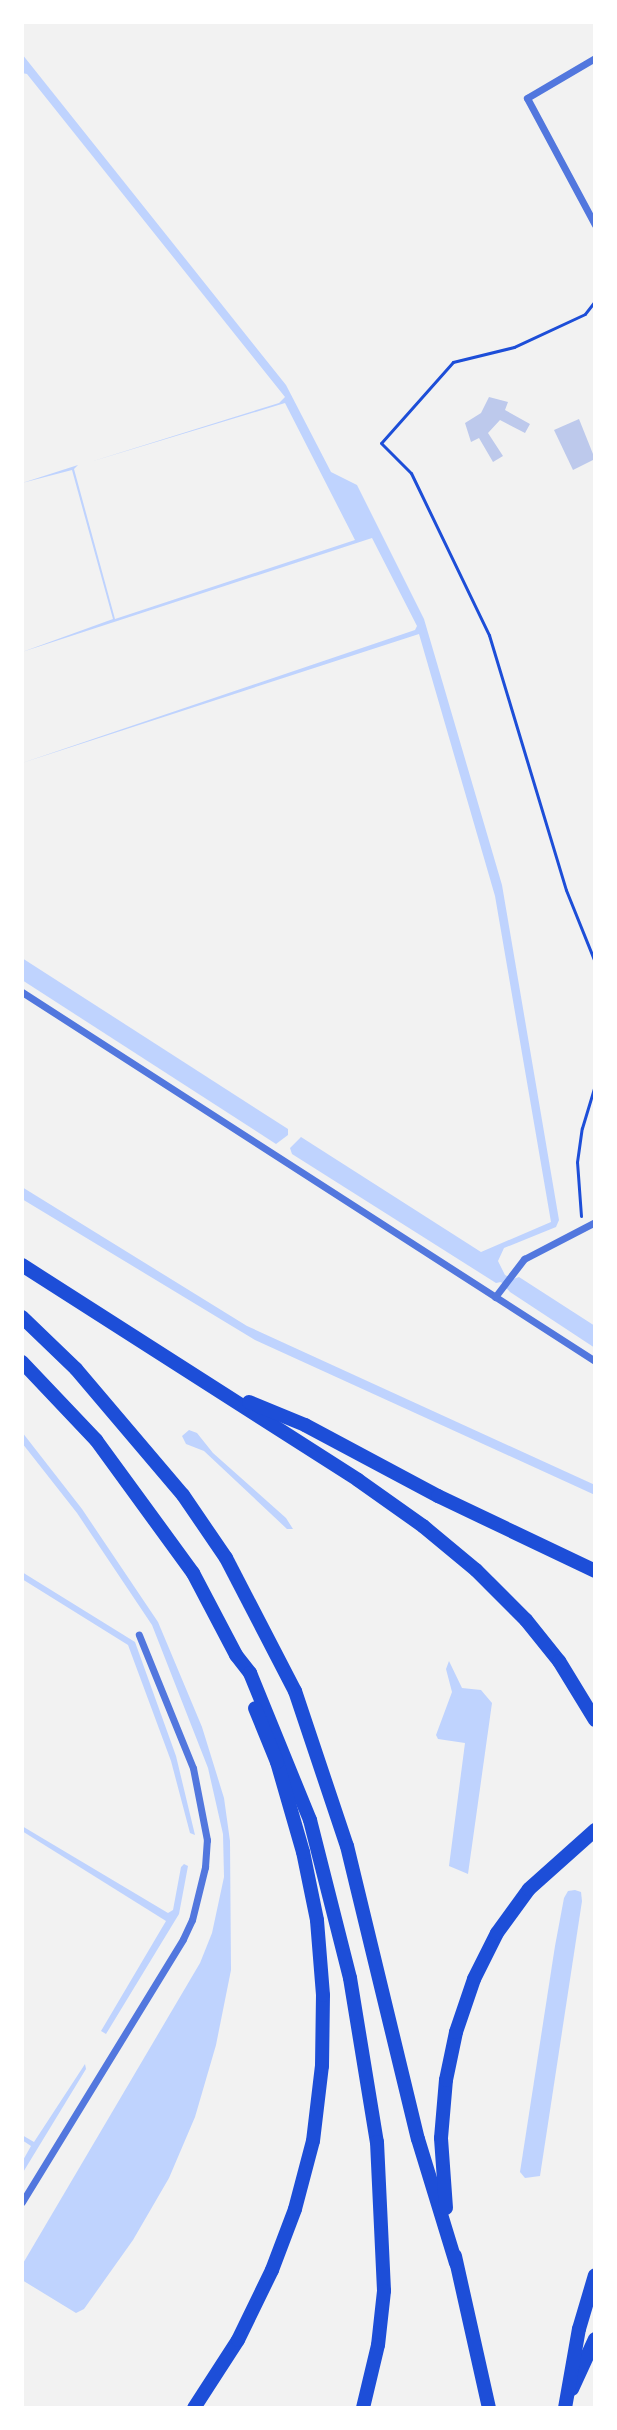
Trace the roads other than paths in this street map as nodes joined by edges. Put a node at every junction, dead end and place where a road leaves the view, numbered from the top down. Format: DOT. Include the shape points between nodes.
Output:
graph roads {
  1 [pos="595,58"];
  2 [pos="595,225"];
  3 [pos="22,992"];
  4 [pos="595,1222"];
  5 [pos="22,1265"];
  6 [pos="495,1297"];
  7 [pos="22,1317"];
  8 [pos="595,1361"];
  9 [pos="22,1362"];
  10 [pos="212,1386"];
  11 [pos="595,1571"];
  12 [pos="139,1635"];
  13 [pos="236,1655"];
  14 [pos="595,1720"];
  15 [pos="595,1830"];
  16 [pos="22,2202"];
  17 [pos="456,2263"];
  18 [pos="595,2275"];
  19 [pos="595,2339"];
  20 [pos="565,2406"];
  21 [pos="194,2408"];
  22 [pos="363,2408"];
  23 [pos="489,2408"];
  1 -- 2 [label="street" via="527,98"];
  3 -- 6 [label="street"];
  4 -- 6 [label="street" via="524,1259"];
  5 -- 10 [label="highway"];
  6 -- 8 [label="street"];
  7 -- 17 [label="highway" via="76,1369 183,1495 226,1558 295,1691 347,1846 418,2139"];
  9 -- 13 [label="highway" via="96,1440 137,1493 193,1573"];
  10 -- 11 [label="highway" via="305,1425"];
  10 -- 14 [label="highway" via="358,1480 476,1570 559,1661"];
  12 -- 16 [label="street" via="193,1768 206,1828 205,1867 183,1939"];
  13 -- 21 [label="highway" via="277,1762 303,1852 323,1995 322,2066 313,2141 295,2209 238,2340"];
  13 -- 22 [label="highway" via="250,1673 310,1820 331,1893 367,2068 382,2206 384,2291"];
  15 -- 17 [label="highway" via="529,1889 497,1933 456,2032 441,2138"];
  17 -- 23 [label="highway"];
  18 -- 20 [label="highway"];
  19 -- 20 [label="highway"];
}
